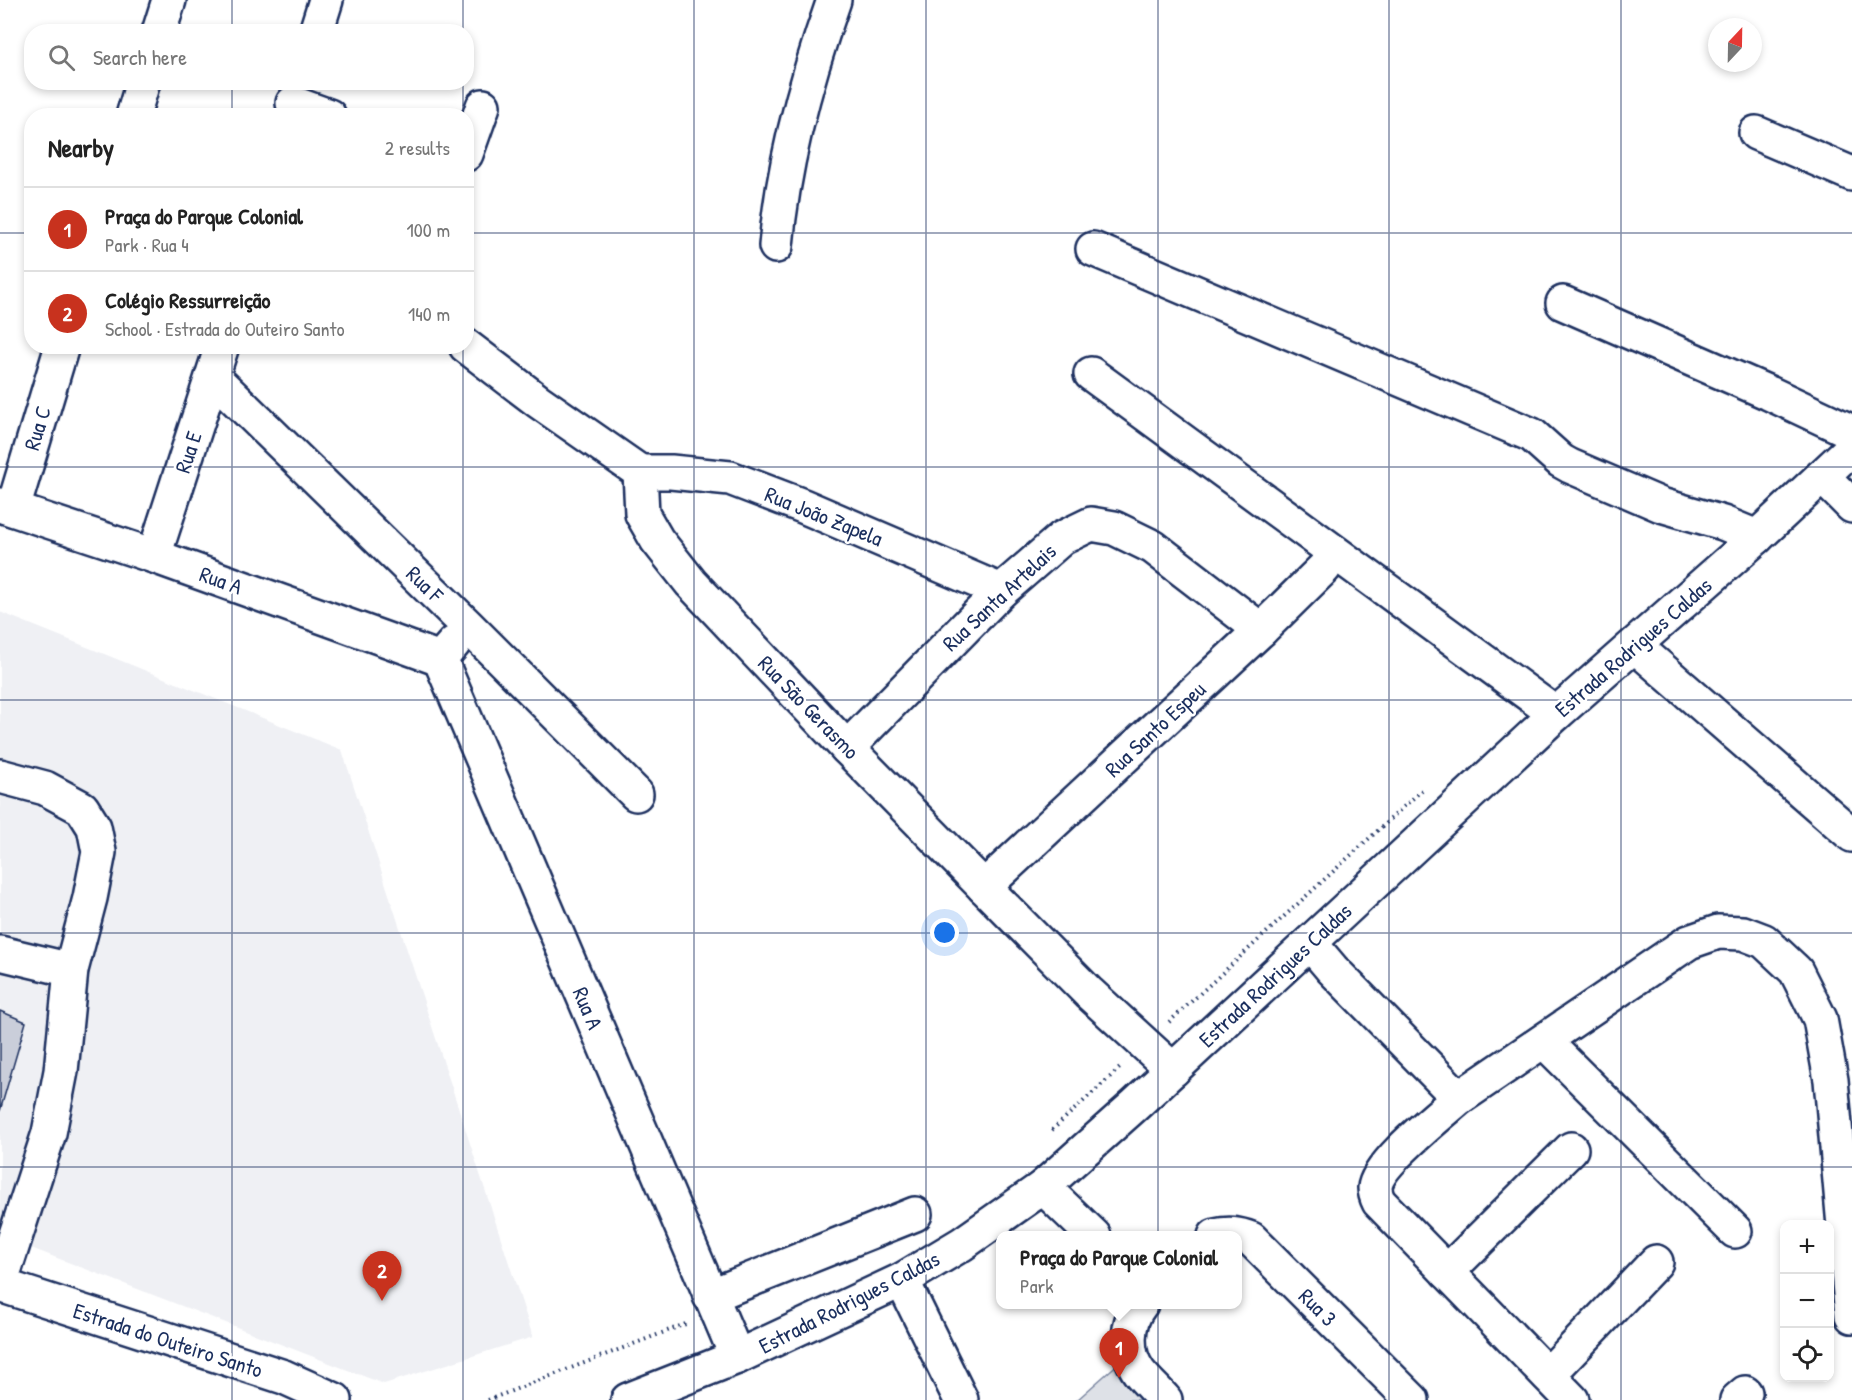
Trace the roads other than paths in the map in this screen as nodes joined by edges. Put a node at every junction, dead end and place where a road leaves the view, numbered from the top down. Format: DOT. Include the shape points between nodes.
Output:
graph roads {
  1 [pos="169,0"];
  2 [pos="326,0"];
  3 [pos="834,0"];
  4 [pos="162,24"];
  5 [pos="318,24"];
  6 [pos="141,90"];
  7 [pos="294,100"];
  8 [pos="483,106"];
  9 [pos="135,108"];
  10 [pos="312,108"];
  11 [pos="474,131"];
  12 [pos="1756,133"];
  13 [pos="1852,174"];
  14 [pos="776,246"];
  15 [pos="1093,249"];
  16 [pos="1563,303"];
  17 [pos="474,352"];
  18 [pos="59,354"];
  19 [pos="217,362"];
  20 [pos="1091,374"];
  21 [pos="1852,432"];
  22 [pos="1852,448"];
  23 [pos="640,472"];
  24 [pos="1822,476"];
  25 [pos="1852,506"];
  26 [pos="6,507"];
  27 [pos="1757,537"];
  28 [pos="154,556"];
  29 [pos="1324,568"];
  30 [pos="1001,591"];
  31 [pos="468,626"];
  32 [pos="1262,630"];
  33 [pos="1635,646"];
  34 [pos="440,659"];
  35 [pos="1556,714"];
  36 [pos="847,748"];
  37 [pos="0,776"];
  38 [pos="636,794"];
  39 [pos="1852,835"];
  40 [pos="984,887"];
  41 [pos="1310,943"];
  42 [pos="0,953"];
  43 [pos="71,970"];
  44 [pos="1544,1041"];
  45 [pos="1173,1070"];
  46 [pos="1459,1098"];
  47 [pos="1571,1149"];
  48 [pos="1043,1188"];
  49 [pos="915,1214"];
  50 [pos="1089,1231"];
  51 [pos="1735,1231"];
  52 [pos="1242,1235"];
  53 [pos="1656,1262"];
  54 [pos="1447,1272"];
  55 [pos="902,1280"];
  56 [pos="0,1284"];
  57 [pos="710,1296"];
  58 [pos="1137,1309"];
  59 [pos="1852,1316"];
  60 [pos="737,1357"];
  61 [pos="1548,1375"];
  62 [pos="335,1400"];
  63 [pos="628,1400"];
  64 [pos="962,1400"];
  65 [pos="1165,1400"];
  66 [pos="1412,1400"];
  67 [pos="1572,1400"];
  1 -- 4 [label="street"];
  2 -- 5 [label="street"];
  3 -- 14 [label="street" via="808,77 779,212"];
  6 -- 9 [label="street"];
  7 -- 10 [label="street"];
  8 -- 11 [label="street"];
  12 -- 13 [label="street"];
  15 -- 27 [label="street" via="1532,435 1570,466 1661,505"];
  16 -- 21 [label="street"];
  17 -- 23 [label="street"];
  18 -- 26 [label="street, Rua C"];
  19 -- 28 [label="street, Rua E"];
  19 -- 31 [label="street, Rua F"];
  20 -- 35 [label="street"];
  22 -- 24 [label="street, Estrada Rodrigues Caldas"];
  23 -- 30 [label="street, Rua João Zapela" via="730,478"];
  23 -- 36 [label="street, Rua São Gerasmo" via="642,514 657,540 691,583"];
  24 -- 25 [label="street"];
  24 -- 27 [label="street, Estrada Rodrigues Caldas"];
  26 -- 28 [label="street, Rua A"];
  27 -- 33 [label="street, Estrada Rodrigues Caldas"];
  28 -- 34 [label="street, Rua A"];
  29 -- 32 [label="street, Rua Santo Espeu"];
  30 -- 32 [label="street, Rua Santa Artelais" via="1062,538 1091,524 1114,528 1153,548"];
  30 -- 36 [label="street, Rua Santa Artelais"];
  31 -- 34 [label="street"];
  31 -- 38 [label="street, Rua F"];
  32 -- 40 [label="street, Rua Santo Espeu"];
  33 -- 35 [label="street, Estrada Rodrigues Caldas"];
  33 -- 39 [label="street"];
  34 -- 57 [label="street, Rua A"];
  35 -- 41 [label="street, Estrada Rodrigues Caldas"];
  36 -- 40 [label="street, Rua São Gerasmo"];
  37 -- 43 [label="street" via="45,788 82,808 94,827 99,852"];
  40 -- 45 [label="street, Rua São Gerasmo" via="1089,993"];
  41 -- 45 [label="street, Estrada Rodrigues Caldas"];
  41 -- 46 [label="street"];
  42 -- 43 [label="street"];
  43 -- 56 [label="street" via="61,1071 49,1133"];
  44 -- 46 [label="street"];
  44 -- 51 [label="street"];
  44 -- 59 [label="street" via="1689,942 1718,932 1743,933 1764,941 1796,971 1820,1019 1831,1080"];
  45 -- 48 [label="street, Estrada Rodrigues Caldas"];
  46 -- 54 [label="street" via="1400,1150 1378,1176 1375,1188 1378,1202"];
  47 -- 54 [label="street"];
  48 -- 50 [label="street"];
  48 -- 55 [label="street, Estrada Rodrigues Caldas"];
  49 -- 57 [label="street"];
  52 -- 66 [label="street, Rua 3" via="1251,1239"];
  53 -- 61 [label="street"];
  54 -- 61 [label="street"];
  55 -- 60 [label="street, Estrada Rodrigues Caldas"];
  55 -- 64 [label="street"];
  56 -- 62 [label="street, Estrada do Outeiro Santo" via="284,1377"];
  57 -- 60 [label="street, Rua A"];
  58 -- 65 [label="street" via="1129,1336 1132,1356 1137,1370"];
  60 -- 63 [label="street, Estrada Rodrigues Caldas"];
  61 -- 67 [label="street"];
}
